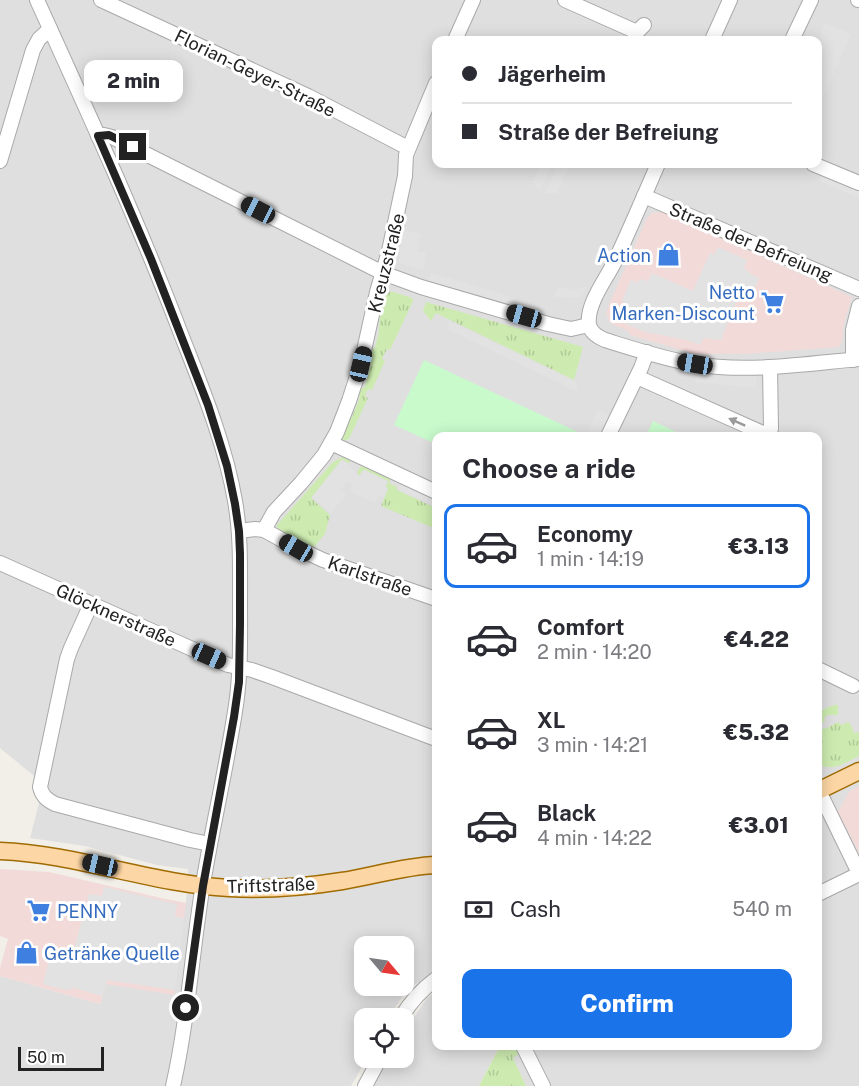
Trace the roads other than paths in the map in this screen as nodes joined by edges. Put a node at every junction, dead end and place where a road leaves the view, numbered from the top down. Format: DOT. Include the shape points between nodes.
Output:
graph roads {
  1 [pos="37,0"];
  2 [pos="101,0"];
  3 [pos="473,0"];
  4 [pos="565,0"];
  5 [pos="730,0"];
  6 [pos="811,0"];
  7 [pos="645,26"];
  8 [pos="50,30"];
  9 [pos="457,36"];
  10 [pos="714,36"];
  11 [pos="794,36"];
  12 [pos="432,92"];
  13 [pos="98,136"];
  14 [pos="408,148"];
  15 [pos="0,161"];
  16 [pos="656,168"];
  17 [pos="822,168"];
  18 [pos="859,183"];
  19 [pos="644,196"];
  20 [pos="383,273"];
  21 [pos="859,289"];
  22 [pos="859,306"];
  23 [pos="590,325"];
  24 [pos="647,352"];
  25 [pos="856,360"];
  26 [pos="770,367"];
  27 [pos="637,376"];
  28 [pos="610,432"];
  29 [pos="761,432"];
  30 [pos="769,432"];
  31 [pos="331,442"];
  32 [pos="432,490"];
  33 [pos="264,530"];
  34 [pos="239,531"];
  35 [pos="0,563"];
  36 [pos="432,598"];
  37 [pos="91,604"];
  38 [pos="240,668"];
  39 [pos="822,671"];
  40 [pos="853,686"];
  41 [pos="432,737"];
  42 [pos="859,771"];
  43 [pos="822,788"];
  44 [pos="822,798"];
  45 [pos="210,844"];
  46 [pos="0,851"];
  47 [pos="432,866"];
  48 [pos="859,873"];
  49 [pos="203,886"];
  50 [pos="822,892"];
  51 [pos="432,983"];
  52 [pos="409,1008"];
  53 [pos="525,1050"];
  54 [pos="375,1068"];
  55 [pos="173,1086"];
  56 [pos="365,1086"];
  57 [pos="543,1086"];
  1 -- 8 [label="street"];
  2 -- 14 [label="street, Florian-Geyer-Straße" via="308,96"];
  3 -- 9 [label="street"];
  4 -- 7 [label="street" via="638,32"];
  5 -- 10 [label="street"];
  6 -- 11 [label="street"];
  8 -- 13 [label="street"];
  8 -- 15 [label="street" via="33,50"];
  12 -- 14 [label="street, Kreuzstraße"];
  13 -- 20 [label="street" via="112,137"];
  13 -- 34 [label="street" via="208,405 229,474"];
  14 -- 20 [label="street, Kreuzstraße"];
  16 -- 19 [label="street"];
  17 -- 18 [label="street"];
  19 -- 21 [label="street, Straße der Befreiung"];
  19 -- 23 [label="street" via="596,296"];
  20 -- 23 [label="street" via="547,323 572,329"];
  20 -- 31 [label="street, Kreuzstraße" via="355,384"];
  22 -- 25 [label="street" via="853,330"];
  23 -- 24 [label="street" via="598,337"];
  24 -- 26 [label="street" via="709,366"];
  24 -- 27 [label="street"];
  25 -- 26 [label="street"];
  26 -- 30 [label="street, one-way"];
  27 -- 28 [label="street"];
  29 -- 27 [label="street, one-way"];
  31 -- 32 [label="street"];
  31 -- 33 [label="street, Kreuzstraße"];
  33 -- 34 [label="street"];
  33 -- 36 [label="street, Karlstraße" via="323,560"];
  34 -- 38 [label="street"];
  35 -- 37 [label="street, Glöcknerstraße"];
  37 -- 38 [label="street, Glöcknerstraße"];
  37 -- 45 [label="street" via="67,660 41,792 56,804"];
  38 -- 41 [label="street, Glöcknerstraße"];
  38 -- 45 [label="street"];
  39 -- 40 [label="street"];
  42 -- 43 [label="main road"];
  44 -- 48 [label="street"];
  45 -- 49 [label="street"];
  46 -- 49 [label="main road, Triftstraße" via="68,858"];
  47 -- 49 [label="main road, Triftstraße" via="283,888"];
  48 -- 50 [label="street"];
  49 -- 55 [label="street"];
  51 -- 52 [label="street"];
  53 -- 57 [label="street"];
  54 -- 56 [label="street"];
}
